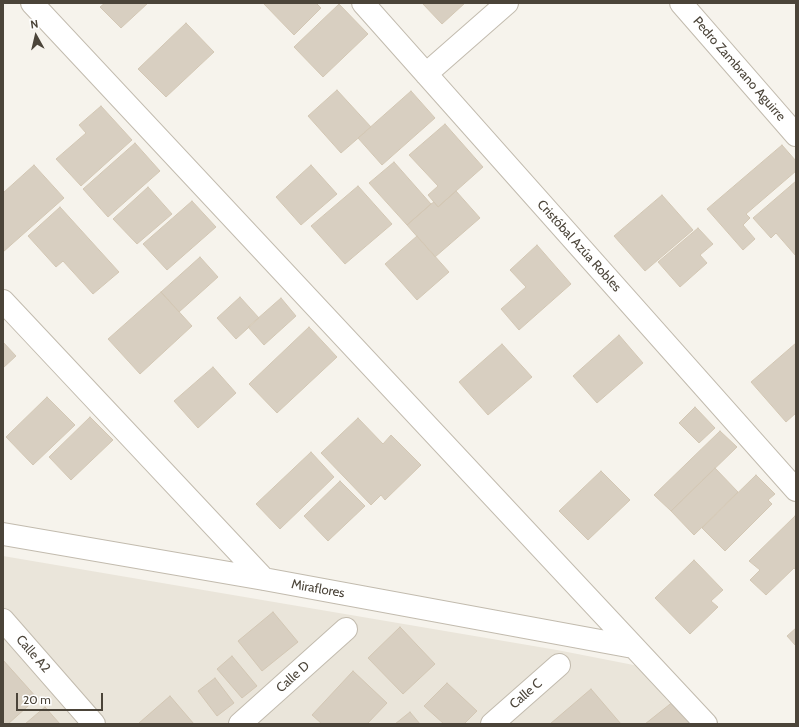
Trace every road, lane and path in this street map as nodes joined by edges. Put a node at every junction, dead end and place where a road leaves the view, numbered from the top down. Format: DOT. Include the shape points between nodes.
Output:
graph roads {
  1 [pos="32,3"];
  2 [pos="363,3"];
  3 [pos="506,3"];
  4 [pos="681,3"];
  5 [pos="426,74"];
  6 [pos="796,135"];
  7 [pos="3,301"];
  8 [pos="796,490"];
  9 [pos="3,534"];
  10 [pos="264,579"];
  11 [pos="3,620"];
  12 [pos="346,629"];
  13 [pos="633,647"];
  14 [pos="559,665"];
  15 [pos="94,724"];
  16 [pos="240,724"];
  17 [pos="492,724"];
  18 [pos="706,724"];
  1 -- 13 [label="street"];
  2 -- 5 [label="street, Cristóbal Azúa Robles"];
  3 -- 5 [label="street"];
  4 -- 6 [label="street, Pedro Zambrano Aguirre"];
  5 -- 8 [label="street, Cristóbal Azúa Robles"];
  7 -- 10 [label="street"];
  9 -- 10 [label="street, Miraflores"];
  10 -- 13 [label="street, Miraflores"];
  11 -- 15 [label="street, Calle A2"];
  12 -- 16 [label="street, Calle D"];
  13 -- 18 [label="street"];
  14 -- 17 [label="street, Calle C"];
}
